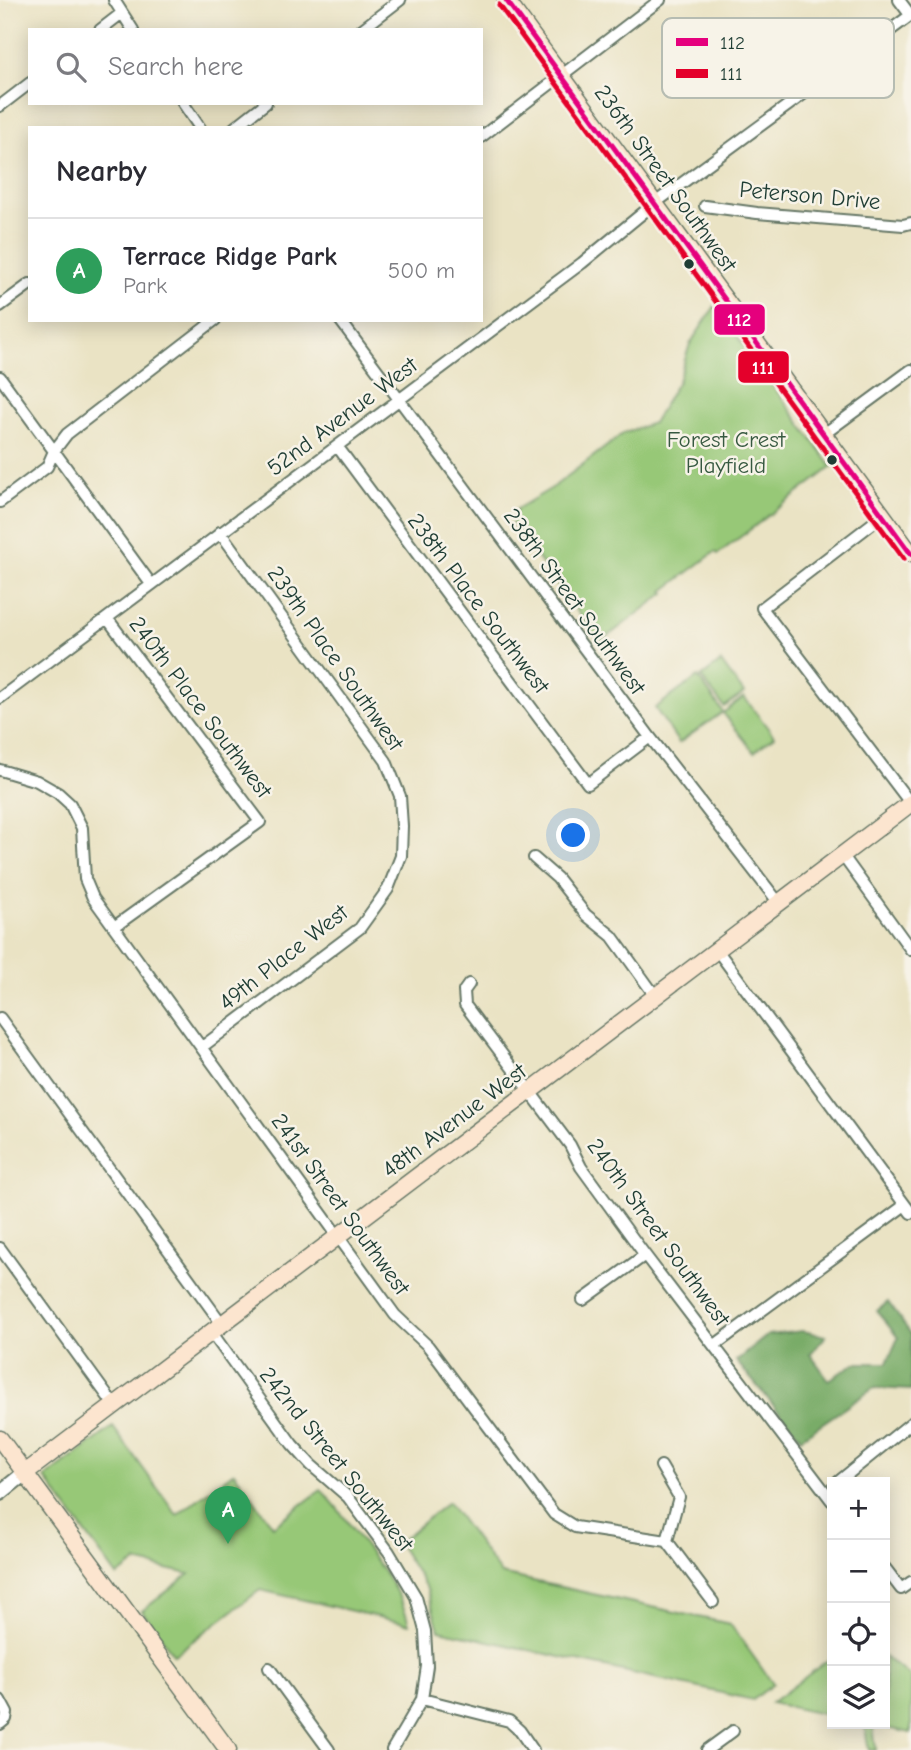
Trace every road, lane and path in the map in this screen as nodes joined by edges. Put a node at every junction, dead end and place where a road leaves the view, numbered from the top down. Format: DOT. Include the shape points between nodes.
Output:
graph roads {
  1 [pos="114,0"];
  2 [pos="400,0"];
  3 [pos="506,0"];
  4 [pos="660,0"];
  5 [pos="899,0"];
  6 [pos="122,13"];
  7 [pos="911,16"];
  8 [pos="103,28"];
  9 [pos="132,28"];
  10 [pos="364,28"];
  11 [pos="894,28"];
  12 [pos="561,75"];
  13 [pos="28,85"];
  14 [pos="799,98"];
  15 [pos="184,105"];
  16 [pos="263,105"];
  17 [pos="0,106"];
  18 [pos="199,126"];
  19 [pos="237,126"];
  20 [pos="483,135"];
  21 [pos="655,203"];
  22 [pos="705,206"];
  23 [pos="911,223"];
  24 [pos="28,285"];
  25 [pos="0,306"];
  26 [pos="212,322"];
  27 [pos="342,322"];
  28 [pos="911,370"];
  29 [pos="0,377"];
  30 [pos="400,400"];
  31 [pos="824,435"];
  32 [pos="337,446"];
  33 [pos="54,451"];
  34 [pos="0,502"];
  35 [pos="883,516"];
  36 [pos="220,532"];
  37 [pos="911,554"];
  38 [pos="151,584"];
  39 [pos="107,618"];
  40 [pos="0,698"];
  41 [pos="650,737"];
  42 [pos="0,770"];
  43 [pos="911,803"];
  44 [pos="401,856"];
  45 [pos="843,856"];
  46 [pos="534,858"];
  47 [pos="779,903"];
  48 [pos="114,927"];
  49 [pos="717,950"];
  50 [pos="911,950"];
  51 [pos="469,984"];
  52 [pos="656,997"];
  53 [pos="0,1018"];
  54 [pos="202,1047"];
  55 [pos="529,1092"];
  56 [pos="908,1209"];
  57 [pos="338,1237"];
  58 [pos="0,1248"];
  59 [pos="645,1255"];
  60 [pos="583,1300"];
  61 [pos="217,1329"];
  62 [pos="715,1345"];
  63 [pos="114,1405"];
  64 [pos="911,1423"];
  65 [pos="0,1439"];
  66 [pos="661,1466"];
  67 [pos="25,1473"];
  68 [pos="844,1477"];
  69 [pos="827,1490"];
  70 [pos="0,1493"];
  71 [pos="667,1541"];
  72 [pos="890,1572"];
  73 [pos="906,1585"];
  74 [pos="713,1602"];
  75 [pos="269,1668"];
  76 [pos="422,1699"];
  77 [pos="0,1700"];
  78 [pos="0,1724"];
  79 [pos="733,1731"];
  80 [pos="228,1750"];
  81 [pos="329,1750"];
  82 [pos="393,1750"];
  83 [pos="533,1750"];
  84 [pos="707,1750"];
  1 -- 6 [label="street"];
  2 -- 10 [label="street"];
  3 -- 12 [label="main road, 236th Street Southwest"];
  4 -- 12 [label="street"];
  5 -- 7 [label="street"];
  6 -- 8 [label="street"];
  6 -- 9 [label="street"];
  7 -- 11 [label="street, 52nd Avenue West"];
  12 -- 20 [label="street"];
  12 -- 21 [label="main road, 236th Street Southwest"];
  13 -- 17 [label="street"];
  14 -- 21 [label="street, 52nd Avenue West"];
  15 -- 18 [label="street"];
  16 -- 19 [label="street"];
  21 -- 30 [label="street, 52nd Avenue West"];
  21 -- 31 [label="main road, 236th Street Southwest"];
  22 -- 23 [label="street, Peterson Drive"];
  24 -- 25 [label="street"];
  26 -- 33 [label="street" via="67,433"];
  27 -- 30 [label="street, 238th Street Southwest"];
  28 -- 31 [label="street"];
  29 -- 33 [label="street"];
  30 -- 32 [label="street, 52nd Avenue West"];
  30 -- 41 [label="street, 238th Street Southwest"];
  31 -- 35 [label="main road, 236th Street Southwest"];
  32 -- 36 [label="street, 52nd Avenue West"];
  32 -- 41 [label="street, 238th Place Southwest" via="588,784"];
  33 -- 34 [label="street" via="47,467"];
  33 -- 38 [label="street"];
  35 -- 37 [label="main road, 236th Street Southwest"];
  35 -- 43 [label="street" via="762,608"];
  36 -- 38 [label="street, 52nd Avenue West"];
  36 -- 44 [label="street, 239th Place Southwest" via="386,761 400,796"];
  38 -- 39 [label="street, 52nd Avenue West"];
  39 -- 40 [label="street, 52nd Avenue West"];
  39 -- 48 [label="street, 240th Place Southwest" via="260,822"];
  41 -- 47 [label="street, 238th Street Southwest"];
  42 -- 48 [label="street, 241st Street Southwest" via="37,781 70,804 82,828 85,879"];
  43 -- 45 [label="main road, 48th Avenue West"];
  44 -- 54 [label="street, 49th Place West" via="388,889 360,928"];
  45 -- 47 [label="main road, 48th Avenue West"];
  45 -- 50 [label="street"];
  46 -- 52 [label="street" via="557,878 586,915 612,936"];
  47 -- 49 [label="main road, 48th Avenue West"];
  48 -- 54 [label="street, 241st Street Southwest"];
  49 -- 52 [label="main road, 48th Avenue West"];
  49 -- 56 [label="street"];
  51 -- 55 [label="street, 240th Street Southwest" via="464,991 465,1005"];
  52 -- 55 [label="main road, 48th Avenue West"];
  53 -- 61 [label="street, 242nd Street Southwest"];
  54 -- 57 [label="street, 241st Street Southwest"];
  55 -- 57 [label="main road, 48th Avenue West"];
  55 -- 59 [label="street, 240th Street Southwest"];
  56 -- 62 [label="street"];
  57 -- 61 [label="main road, 48th Avenue West"];
  57 -- 71 [label="street, 241st Street Southwest" via="395,1315 428,1346 554,1514 575,1527"];
  58 -- 63 [label="street"];
  59 -- 60 [label="street"];
  59 -- 62 [label="street, 240th Street Southwest"];
  61 -- 63 [label="main road, 48th Avenue West"];
  61 -- 76 [label="street, 242nd Street Southwest" via="292,1444 348,1497 408,1581 425,1631"];
  62 -- 69 [label="street, 240th Street Southwest"];
  63 -- 67 [label="main road, 48th Avenue West"];
  64 -- 68 [label="street"];
  65 -- 67 [label="main road"];
  66 -- 71 [label="street" via="679,1497"];
  67 -- 70 [label="street"];
  67 -- 80 [label="main road"];
  71 -- 74 [label="street"];
  72 -- 73 [label="street"];
  75 -- 81 [label="street"];
  76 -- 82 [label="street"];
  76 -- 83 [label="street" via="509,1721"];
  77 -- 78 [label="street" via="7,1713"];
  79 -- 84 [label="street"];
}
